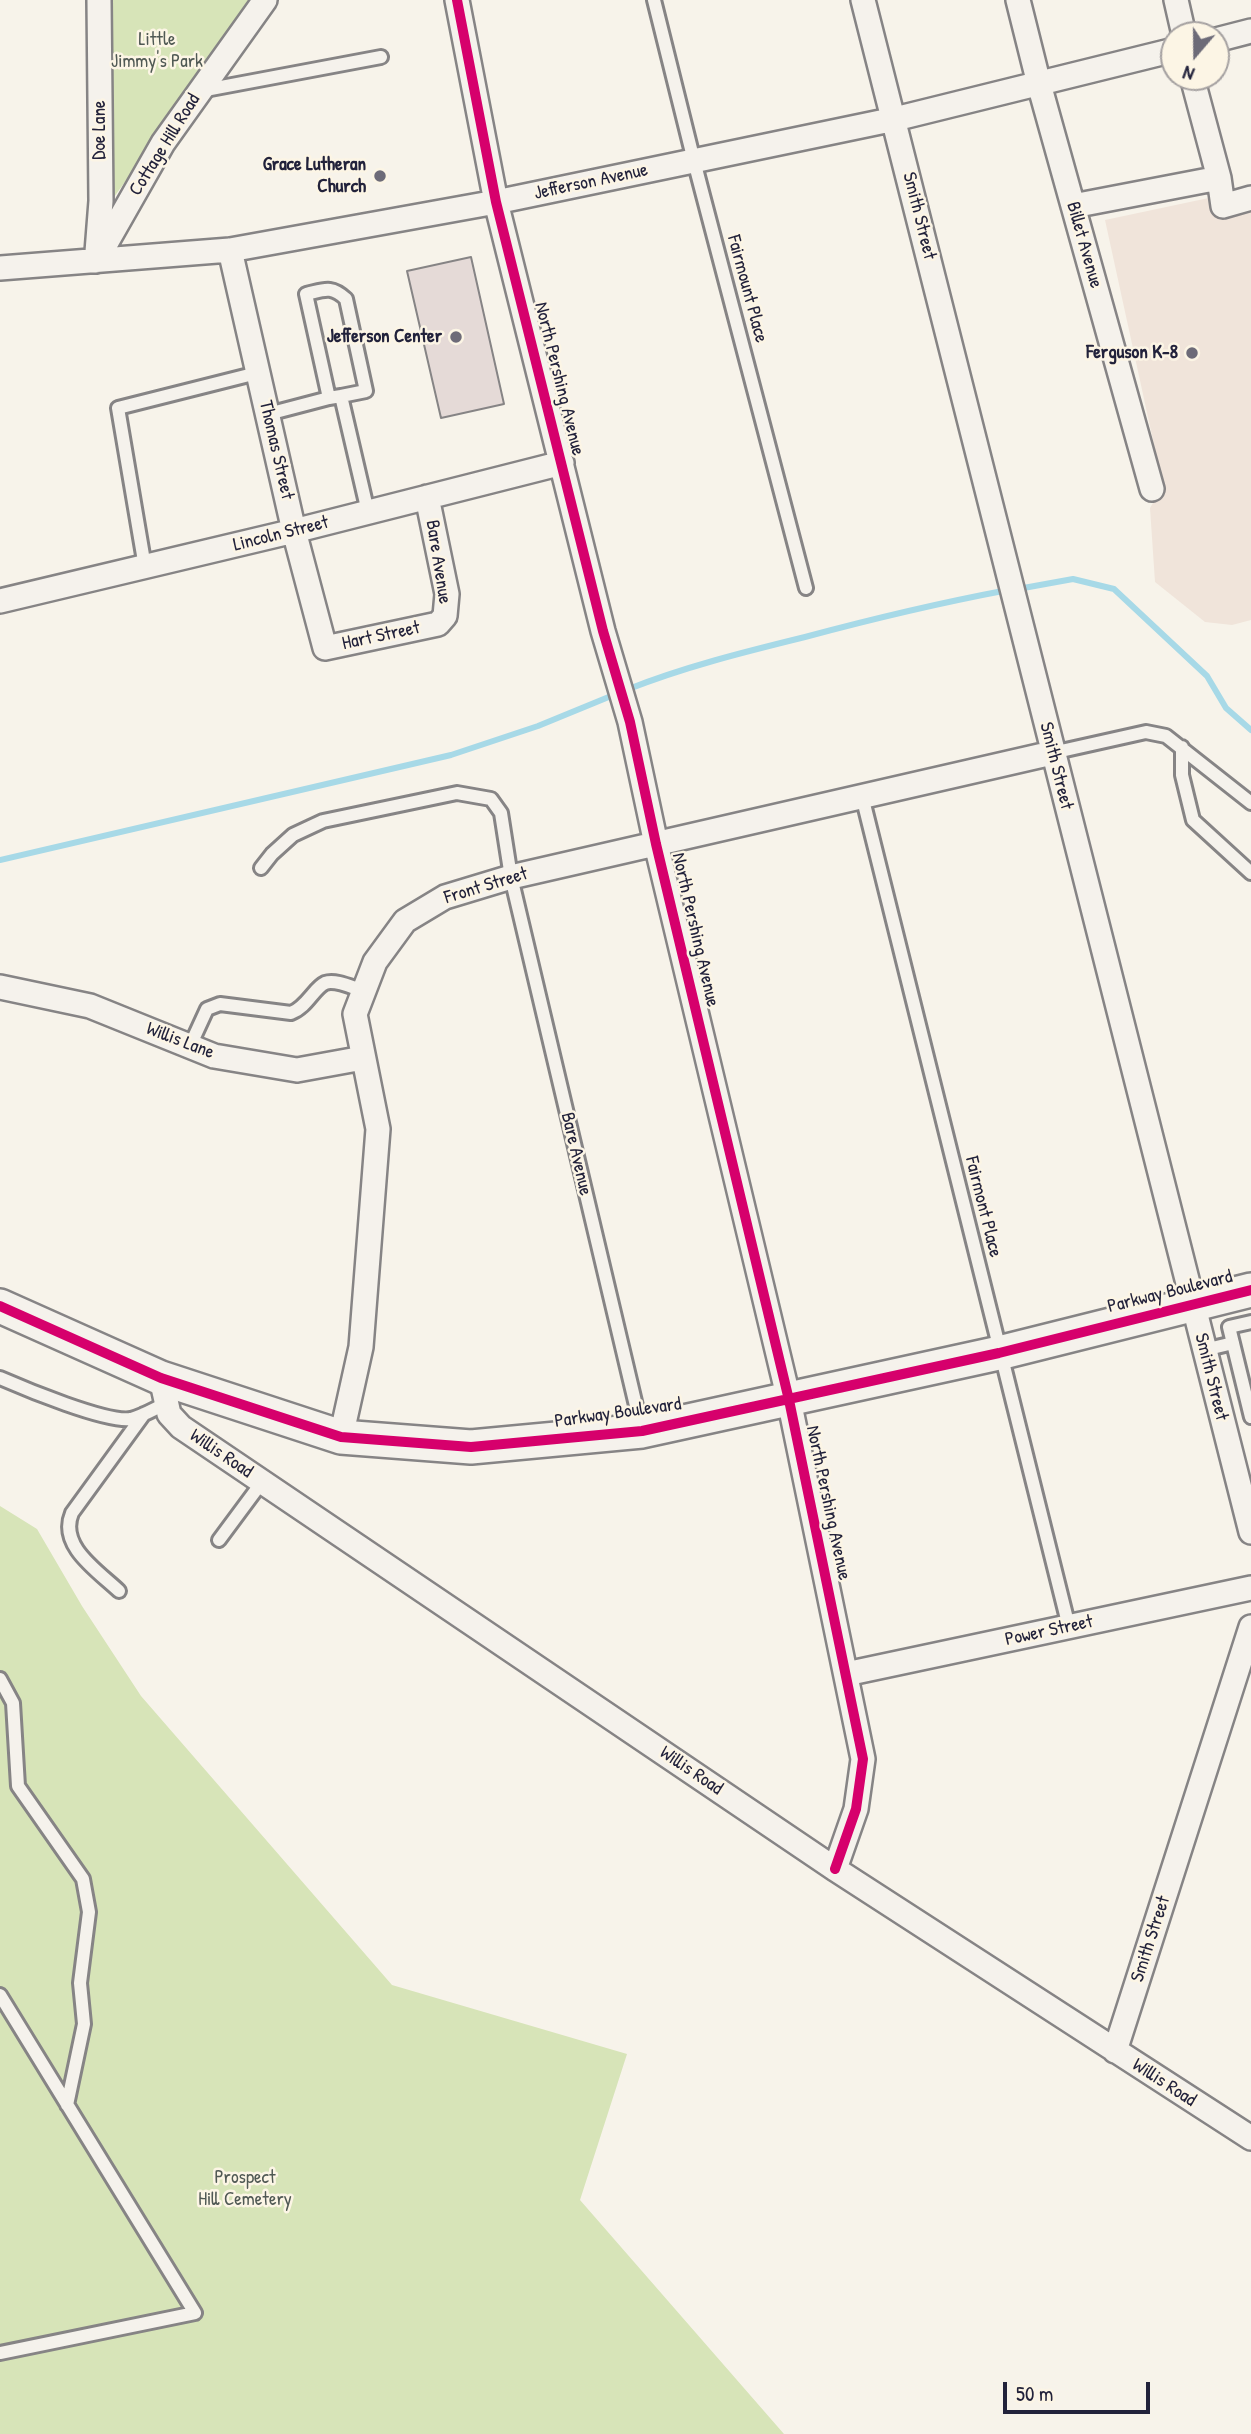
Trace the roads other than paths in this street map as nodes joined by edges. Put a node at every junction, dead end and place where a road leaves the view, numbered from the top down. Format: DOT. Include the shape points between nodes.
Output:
graph roads {
  1 [pos="99,0"];
  2 [pos="265,0"];
  3 [pos="457,0"];
  4 [pos="654,0"];
  5 [pos="863,0"];
  6 [pos="1018,0"];
  7 [pos="1176,0"];
  8 [pos="1181,21"];
  9 [pos="1251,31"];
  10 [pos="1230,36"];
  11 [pos="1160,54"];
  12 [pos="381,57"];
  13 [pos="1039,84"];
  14 [pos="200,91"];
  15 [pos="1196,91"];
  16 [pos="895,119"];
  17 [pos="694,161"];
  18 [pos="1219,178"];
  19 [pos="1251,198"];
  20 [pos="496,202"];
  21 [pos="1073,206"];
  22 [pos="230,250"];
  23 [pos="96,261"];
  24 [pos="0,268"];
  25 [pos="257,373"];
  26 [pos="335,397"];
  27 [pos="268,414"];
  28 [pos="562,463"];
  29 [pos="1152,489"];
  30 [pos="428,497"];
  31 [pos="368,512"];
  32 [pos="294,531"];
  33 [pos="145,567"];
  34 [pos="806,588"];
  35 [pos="0,601"];
  36 [pos="438,624"];
  37 [pos="325,648"];
  38 [pos="1182,747"];
  39 [pos="1052,753"];
  40 [pos="862,796"];
  41 [pos="1251,803"];
  42 [pos="656,844"];
  43 [pos="261,868"];
  44 [pos="1251,873"];
  45 [pos="511,877"];
  46 [pos="0,987"];
  47 [pos="364,991"];
  48 [pos="190,1046"];
  49 [pos="363,1058"];
  50 [pos="1192,1304"];
  51 [pos="0,1307"];
  52 [pos="1240,1308"];
  53 [pos="1233,1343"];
  54 [pos="1204,1350"];
  55 [pos="999,1353"];
  56 [pos="0,1378"];
  57 [pos="164,1390"];
  58 [pos="789,1400"];
  59 [pos="144,1414"];
  60 [pos="1238,1414"];
  61 [pos="642,1432"];
  62 [pos="341,1437"];
  63 [pos="262,1482"];
  64 [pos="1251,1532"];
  65 [pos="219,1540"];
  66 [pos="1251,1588"];
  67 [pos="119,1591"];
  68 [pos="1251,1627"];
  69 [pos="1069,1628"];
  70 [pos="846,1674"];
  71 [pos="0,1679"];
  72 [pos="835,1869"];
  73 [pos="0,1995"];
  74 [pos="1115,2051"];
  75 [pos="67,2105"];
  76 [pos="1251,2138"];
  77 [pos="0,2353"];
  1 -- 23 [label="street, Doe Lane" via="101,201"];
  2 -- 14 [label="street, Cottage Hill Road"];
  3 -- 20 [label="street, North Pershing Avenue"];
  4 -- 17 [label="lane, Fairmount Place"];
  5 -- 16 [label="street, Smith Street"];
  6 -- 13 [label="street, Billet Avenue"];
  7 -- 8 [label="street"];
  9 -- 10 [label="street"];
  11 -- 13 [label="street, Jefferson Avenue"];
  12 -- 14 [label="lane"];
  13 -- 16 [label="street, Jefferson Avenue"];
  13 -- 21 [label="street, Billet Avenue"];
  14 -- 23 [label="street, Cottage Hill Road" via="163,143"];
  15 -- 18 [label="street"];
  16 -- 17 [label="street, Jefferson Avenue"];
  16 -- 39 [label="street, Smith Street"];
  17 -- 20 [label="street, Jefferson Avenue"];
  17 -- 34 [label="lane, Fairmount Place"];
  18 -- 19 [label="street" via="1223,206"];
  18 -- 21 [label="street"];
  20 -- 22 [label="street, Jefferson Avenue"];
  20 -- 28 [label="street, North Pershing Avenue"];
  21 -- 29 [label="street, Billet Avenue"];
  22 -- 23 [label="street, Jefferson Avenue"];
  22 -- 25 [label="street, Thomas Street"];
  23 -- 24 [label="street, Jefferson Avenue"];
  25 -- 27 [label="street, Thomas Street"];
  25 -- 33 [label="lane" via="118,408"];
  26 -- 26 [label="lane" via="366,391 346,299 328,289 306,294"];
  26 -- 27 [label="lane"];
  26 -- 31 [label="lane"];
  27 -- 32 [label="street, Thomas Street"];
  28 -- 30 [label="street, Lincoln Street"];
  28 -- 42 [label="street, North Pershing Avenue" via="630,722"];
  30 -- 31 [label="street, Lincoln Street"];
  30 -- 36 [label="street, Bare Avenue" via="447,594 445,616"];
  31 -- 32 [label="street, Lincoln Street"];
  32 -- 33 [label="street, Lincoln Street"];
  32 -- 37 [label="street, Thomas Street"];
  33 -- 35 [label="street, Lincoln Street"];
  36 -- 37 [label="street, Hart Street"];
  38 -- 39 [label="lane" via="1166,736 1146,732"];
  38 -- 41 [label="lane"];
  38 -- 44 [label="lane" via="1182,775 1194,820"];
  39 -- 40 [label="street, Front Street"];
  39 -- 50 [label="street, Smith Street"];
  40 -- 42 [label="street, Front Street"];
  40 -- 55 [label="lane, Fairmont Place"];
  42 -- 45 [label="street, Front Street"];
  42 -- 58 [label="street, North Pershing Avenue"];
  43 -- 45 [label="lane, Bare Avenue" via="293,835 323,821 457,793 491,799 501,813"];
  45 -- 47 [label="street, Front Street" via="445,897 405,922 375,962"];
  45 -- 61 [label="lane, Bare Avenue"];
  46 -- 48 [label="street, Willis Lane" via="90,1006"];
  47 -- 48 [label="lane" via="325,984 291,1013 211,1006"];
  47 -- 49 [label="street, Front Street" via="355,1014"];
  48 -- 49 [label="street, Willis Lane" via="214,1056 297,1070"];
  49 -- 62 [label="street, Front Street" via="378,1129 361,1347"];
  50 -- 52 [label="street, Parkway Boulevard"];
  50 -- 54 [label="street, Smith Street"];
  50 -- 55 [label="street, Parkway Boulevard"];
  51 -- 57 [label="street, Parkway Boulevard"];
  52 -- 53 [label="lane" via="1229,1327"];
  53 -- 54 [label="lane"];
  53 -- 60 [label="lane"];
  54 -- 60 [label="street, Smith Street"];
  55 -- 58 [label="street, Parkway Boulevard"];
  55 -- 69 [label="lane, Fairmont Place"];
  56 -- 59 [label="lane" via="111,1418"];
  57 -- 59 [label="lane"];
  57 -- 62 [label="street, Parkway Boulevard"];
  57 -- 63 [label="street, Willis Road" via="169,1414 181,1427"];
  58 -- 61 [label="street, Parkway Boulevard"];
  58 -- 70 [label="street, North Pershing Avenue"];
  59 -- 67 [label="lane" via="72,1513 67,1527 78,1552"];
  60 -- 64 [label="street, Smith Street"];
  61 -- 62 [label="street, Parkway Boulevard" via="471,1447"];
  63 -- 65 [label="lane"];
  63 -- 72 [label="street, Willis Road"];
  66 -- 69 [label="street, Power Street"];
  68 -- 74 [label="street, Smith Street"];
  69 -- 70 [label="street, Power Street"];
  70 -- 72 [label="street, North Pershing Avenue" via="863,1759 856,1810"];
  71 -- 75 [label="lane" via="13,1703 18,1786 83,1879 89,1912 80,1983 84,2024"];
  72 -- 74 [label="street, Willis Road"];
  73 -- 75 [label="lane"];
  74 -- 76 [label="street, Willis Road"];
  75 -- 77 [label="lane" via="195,2313"];
}
